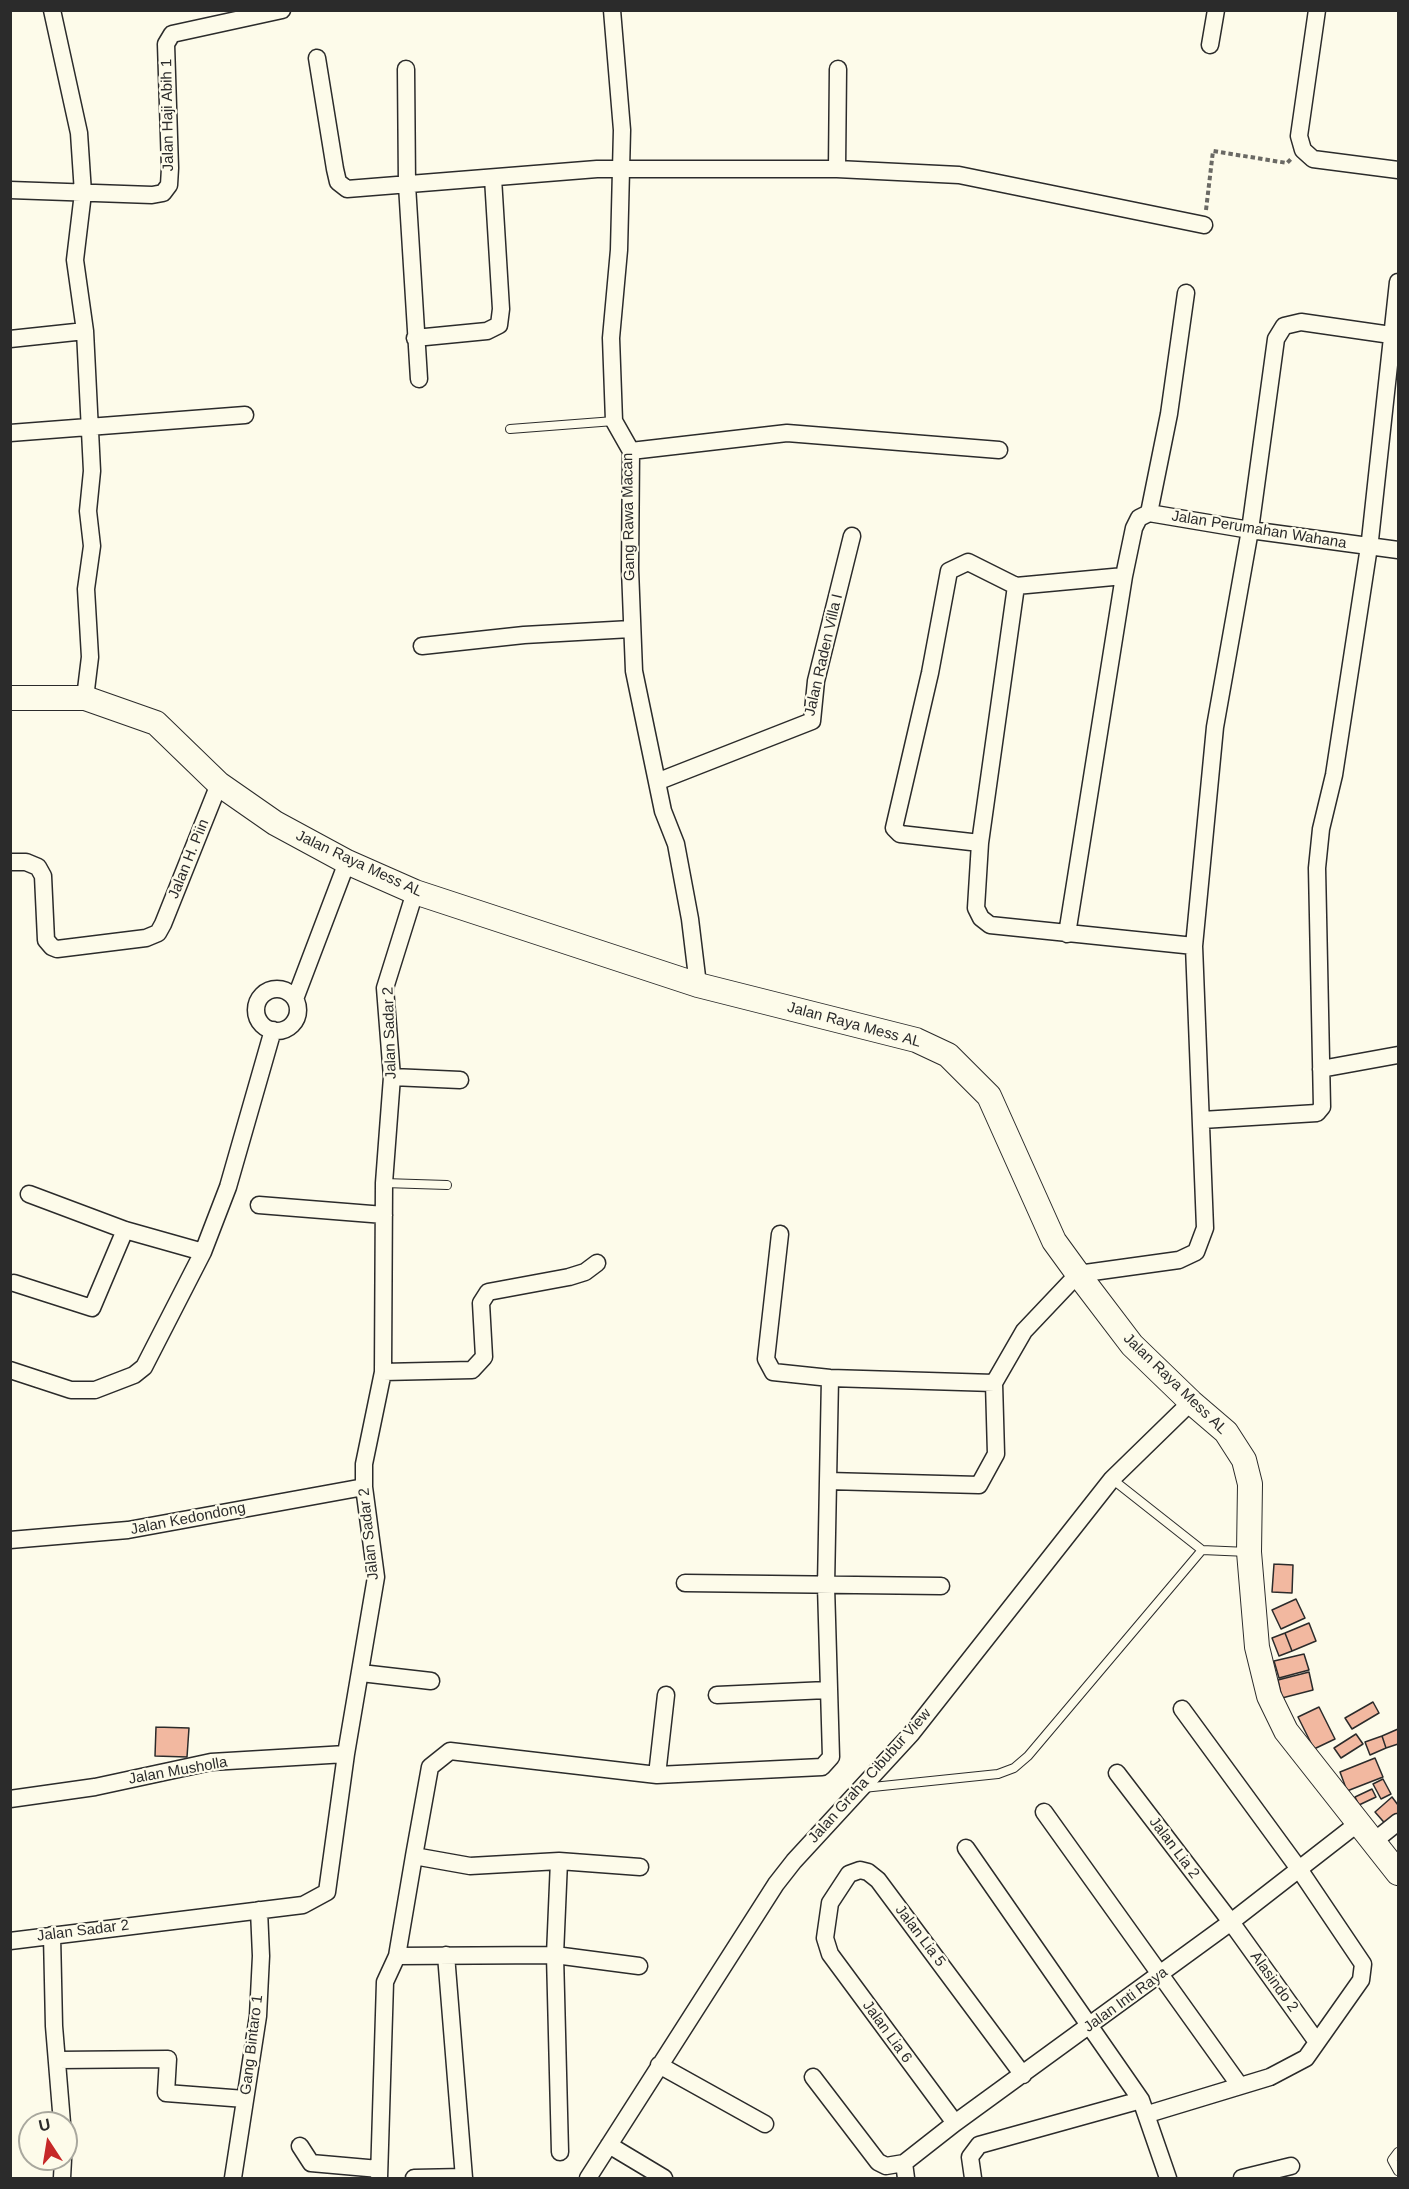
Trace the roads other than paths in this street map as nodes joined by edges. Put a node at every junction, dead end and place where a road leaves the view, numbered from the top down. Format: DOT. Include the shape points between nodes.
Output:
graph roads {
  1 [pos="52,10"];
  2 [pos="282,10"];
  3 [pos="612,10"];
  4 [pos="1216,10"];
  5 [pos="1317,10"];
  6 [pos="1210,45"];
  7 [pos="317,58"];
  8 [pos="406,69"];
  9 [pos="838,69"];
  10 [pos="837,169"];
  11 [pos="622,170"];
  12 [pos="1398,170"];
  13 [pos="493,178"];
  14 [pos="407,185"];
  15 [pos="10,190"];
  16 [pos="82,193"];
  17 [pos="1204,225"];
  18 [pos="1398,282"];
  19 [pos="1186,293"];
  20 [pos="85,331"];
  21 [pos="1391,334"];
  22 [pos="415,338"];
  23 [pos="10,339"];
  24 [pos="419,379"];
  25 [pos="245,415"];
  26 [pos="614,421"];
  27 [pos="91,425"];
  28 [pos="510,429"];
  29 [pos="10,433"];
  30 [pos="999,450"];
  31 [pos="631,451"];
  32 [pos="1149,513"];
  33 [pos="1250,530"];
  34 [pos="852,536"];
  35 [pos="1368,547"];
  36 [pos="1398,550"];
  37 [pos="1124,576"];
  38 [pos="1016,586"];
  39 [pos="631,629"];
  40 [pos="422,646"];
  41 [pos="10,698"];
  42 [pos="86,698"];
  43 [pos="658,781"];
  44 [pos="219,784"];
  45 [pos="980,843"];
  46 [pos="10,862"];
  47 [pos="347,862"];
  48 [pos="415,892"];
  49 [pos="1067,934"];
  50 [pos="1194,946"];
  51 [pos="699,984"];
  52 [pos="295,999"];
  53 [pos="273,1030"];
  54 [pos="1398,1055"];
  55 [pos="1321,1069"];
  56 [pos="392,1077"];
  57 [pos="460,1080"];
  58 [pos="1202,1120"];
  59 [pos="384,1183"];
  60 [pos="447,1185"];
  61 [pos="29,1194"];
  62 [pos="260,1205"];
  63 [pos="384,1215"];
  64 [pos="125,1230"];
  65 [pos="780,1234"];
  66 [pos="203,1252"];
  67 [pos="597,1263"];
  68 [pos="1078,1274"];
  69 [pos="14,1283"];
  70 [pos="10,1370"];
  71 [pos="383,1372"];
  72 [pos="830,1378"];
  73 [pos="994,1383"];
  74 [pos="1191,1402"];
  75 [pos="1112,1479"];
  76 [pos="828,1481"];
  77 [pos="364,1487"];
  78 [pos="10,1540"];
  79 [pos="1202,1550"];
  80 [pos="1249,1552"];
  81 [pos="685,1583"];
  82 [pos="941,1586"];
  83 [pos="826,1587"];
  84 [pos="361,1673"];
  85 [pos="430,1681"];
  86 [pos="827,1690"];
  87 [pos="666,1695"];
  88 [pos="717,1695"];
  89 [pos="1182,1709"];
  90 [pos="346,1754"];
  91 [pos="1117,1773"];
  92 [pos="657,1775"];
  93 [pos="862,1788"];
  94 [pos="10,1799"];
  95 [pos="1044,1812"];
  96 [pos="1398,1822"];
  97 [pos="1357,1824"];
  98 [pos="1373,1842"];
  99 [pos="966,1848"];
  100 [pos="414,1856"];
  101 [pos="559,1861"];
  102 [pos="640,1867"];
  103 [pos="1299,1869"];
  104 [pos="1398,1873"];
  105 [pos="259,1910"];
  106 [pos="1231,1922"];
  107 [pos="52,1935"];
  108 [pos="825,1938"];
  109 [pos="10,1941"];
  110 [pos="446,1955"];
  111 [pos="555,1955"];
  112 [pos="397,1956"];
  113 [pos="639,1966"];
  114 [pos="1161,1974"];
  115 [pos="1090,2026"];
  116 [pos="1317,2042"];
  117 [pos="58,2060"];
  118 [pos="659,2065"];
  119 [pos="1023,2075"];
  120 [pos="813,2077"];
  121 [pos="1240,2086"];
  122 [pos="245,2099"];
  123 [pos="1144,2107"];
  124 [pos="61,2111"];
  125 [pos="955,2123"];
  126 [pos="765,2124"];
  127 [pos="609,2145"];
  128 [pos="300,2146"];
  129 [pos="561,2152"];
  130 [pos="1398,2152"];
  131 [pos="1291,2166"];
  132 [pos="905,2171"];
  133 [pos="1398,2171"];
  134 [pos="379,2174"];
  135 [pos="233,2178"];
  136 [pos="414,2178"];
  137 [pos="464,2178"];
  138 [pos="588,2178"];
  139 [pos="664,2178"];
  140 [pos="973,2178"];
  141 [pos="1168,2178"];
  142 [pos="1242,2178"];
  1 -- 16 [label="street" via="79,133"];
  2 -- 16 [label="street, Jalan Haji Abih 1" via="172,34 166,44 169,185 163,193 152,195"];
  3 -- 11 [label="street, Gang Rawa Macan"];
  4 -- 6 [label="street"];
  5 -- 12 [label="street" via="1299,136 1303,150 1313,159"];
  7 -- 14 [label="street" via="335,169 342,187"];
  8 -- 14 [label="street"];
  9 -- 10 [label="street"];
  10 -- 11 [label="street"];
  10 -- 17 [label="street" via="959,175"];
  11 -- 13 [label="street"];
  11 -- 26 [label="street, Gang Rawa Macan" via="611,338"];
  13 -- 14 [label="street"];
  13 -- 22 [label="street" via="500,325 488,331"];
  14 -- 22 [label="street"];
  15 -- 16 [label="street, Jalan Haji Abih 1"];
  16 -- 20 [label="street" via="75,261"];
  18 -- 21 [label="street, Jalan Perumahan Wahana"];
  19 -- 32 [label="street"];
  20 -- 23 [label="street"];
  20 -- 27 [label="street"];
  21 -- 33 [label="street" via="1301,322 1284,326 1276,339"];
  21 -- 35 [label="street, Jalan Perumahan Wahana"];
  22 -- 24 [label="street"];
  25 -- 27 [label="street"];
  26 -- 28 [label="lane"];
  26 -- 31 [label="street, Gang Rawa Macan"];
  27 -- 29 [label="street"];
  27 -- 42 [label="street" via="88,511 92,546 86,589 90,657"];
  30 -- 31 [label="street" via="787,433"];
  31 -- 39 [label="street, Gang Rawa Macan"];
  32 -- 33 [label="street, Jalan Perumahan Wahana"];
  32 -- 37 [label="street" via="1139,518 1134,528"];
  33 -- 35 [label="street, Jalan Perumahan Wahana"];
  33 -- 50 [label="street" via="1215,727"];
  34 -- 43 [label="street, Jalan Raden Villa I" via="816,681 812,721"];
  35 -- 36 [label="street, Jalan Perumahan Wahana"];
  35 -- 55 [label="street" via="1317,868"];
  37 -- 38 [label="street"];
  37 -- 49 [label="street"];
  38 -- 45 [label="street"];
  38 -- 45 [label="street" via="968,562 949,571 894,828 900,834"];
  39 -- 40 [label="street"];
  39 -- 43 [label="street, Gang Rawa Macan" via="634,671"];
  41 -- 42 [label="street, Jalan Raya Mess AL"];
  42 -- 44 [label="street, Jalan Raya Mess AL" via="156,723"];
  43 -- 51 [label="street, Gang Rawa Macan" via="663,811 676,844"];
  44 -- 46 [label="street, Jalan H. Piin" via="158,933 146,938 52,947 46,940 43,876 38,867"];
  44 -- 47 [label="street, Jalan Raya Mess AL" via="275,823"];
  45 -- 49 [label="street" via="974,895 981,918 990,925"];
  47 -- 48 [label="street, Jalan Raya Mess AL"];
  47 -- 52 [label="street"];
  48 -- 51 [label="street, Jalan Raya Mess AL"];
  48 -- 56 [label="street, Jalan Sadar 2" via="385,988"];
  49 -- 50 [label="street"];
  50 -- 58 [label="street"];
  51 -- 68 [label="street, Jalan Raya Mess AL" via="916,1040 948,1055 989,1096 1054,1241"];
  52 -- 53 [label="street" via="298,1010 294,1022 285,1029"];
  52 -- 53 [label="street" via="282,989 266,992 260,998 256,1013 259,1021"];
  53 -- 66 [label="street" via="228,1187"];
  54 -- 55 [label="street"];
  55 -- 58 [label="street" via="1322,1107 1317,1113"];
  56 -- 57 [label="street"];
  56 -- 59 [label="street, Jalan Sadar 2"];
  58 -- 68 [label="street" via="1205,1228 1196,1252 1179,1260"];
  59 -- 60 [label="lane"];
  59 -- 63 [label="street, Jalan Sadar 2"];
  61 -- 64 [label="street"];
  62 -- 63 [label="street"];
  63 -- 71 [label="street, Jalan Sadar 2"];
  64 -- 66 [label="street"];
  64 -- 69 [label="street" via="92,1308"];
  65 -- 72 [label="street" via="766,1359 773,1372"];
  66 -- 70 [label="street" via="154,1351 134,1375 96,1390 71,1390"];
  67 -- 71 [label="street" via="569,1277 488,1292 481,1303 484,1357 472,1370"];
  68 -- 73 [label="street" via="1024,1331"];
  68 -- 74 [label="street, Jalan Raya Mess AL" via="1132,1345"];
  71 -- 77 [label="street, Jalan Sadar 2" via="364,1464"];
  72 -- 73 [label="street"];
  72 -- 76 [label="street"];
  73 -- 76 [label="street" via="996,1454 979,1485"];
  74 -- 75 [label="street, Jalan Graha Cibubur View"];
  74 -- 80 [label="street, Jalan Raya Mess AL" via="1226,1432 1244,1460 1250,1484"];
  75 -- 79 [label="lane"];
  75 -- 93 [label="street, Jalan Graha Cibubur View" via="911,1734"];
  76 -- 83 [label="street"];
  77 -- 78 [label="street, Jalan Kedondong" via="128,1530"];
  77 -- 84 [label="street, Jalan Sadar 2" via="376,1576"];
  79 -- 80 [label="lane"];
  79 -- 93 [label="lane" via="1014,1768 998,1774"];
  80 -- 97 [label="street, Jalan Raya Mess AL" via="1257,1647 1269,1696 1286,1731"];
  81 -- 83 [label="street"];
  82 -- 83 [label="street"];
  83 -- 86 [label="street"];
  84 -- 85 [label="street"];
  84 -- 90 [label="street, Jalan Sadar 2"];
  86 -- 88 [label="street"];
  86 -- 92 [label="street" via="831,1757 822,1767"];
  87 -- 92 [label="street"];
  89 -- 103 [label="street"];
  90 -- 94 [label="street, Jalan Musholla" via="211,1762 95,1787"];
  90 -- 105 [label="street, Jalan Sadar 2" via="327,1892 303,1905"];
  91 -- 106 [label="street, Jalan Lia 2"];
  92 -- 100 [label="street" via="450,1751 430,1767"];
  93 -- 118 [label="street, Jalan Graha Cibubur View" via="811,1840 776,1884"];
  95 -- 114 [label="street"];
  96 -- 98 [label="street"];
  97 -- 98 [label="street, Jalan Raya Mess AL"];
  97 -- 103 [label="street, Jalan Inti Raya"];
  98 -- 104 [label="street, Jalan Raya Mess AL"];
  99 -- 115 [label="street"];
  100 -- 101 [label="street" via="470,1866"];
  100 -- 112 [label="street"];
  101 -- 102 [label="street"];
  101 -- 111 [label="street"];
  103 -- 106 [label="street, Jalan Inti Raya"];
  103 -- 116 [label="street" via="1363,1964 1361,1980"];
  105 -- 107 [label="street, Jalan Sadar 2"];
  105 -- 122 [label="street, Gang Bintaro 1" via="258,2016"];
  106 -- 114 [label="street, Jalan Inti Raya"];
  106 -- 116 [label="street, Alasindo 2"];
  107 -- 109 [label="street, Jalan Sadar 2"];
  107 -- 117 [label="street"];
  108 -- 119 [label="street, Jalan Lia 5" via="830,1903 849,1874 868,1872 878,1880"];
  108 -- 125 [label="street, Jalan Lia 6" via="830,1954"];
  110 -- 111 [label="street"];
  110 -- 112 [label="street"];
  110 -- 137 [label="street"];
  111 -- 113 [label="street"];
  111 -- 129 [label="street"];
  112 -- 134 [label="street" via="385,1982"];
  114 -- 115 [label="street, Jalan Inti Raya"];
  114 -- 121 [label="street"];
  115 -- 119 [label="street, Jalan Inti Raya"];
  115 -- 123 [label="street"];
  116 -- 121 [label="street" via="1306,2058 1270,2077"];
  117 -- 122 [label="street" via="168,2059 166,2093"];
  117 -- 124 [label="street"];
  118 -- 126 [label="street"];
  118 -- 127 [label="street, Jalan Graha Cibubur View"];
  119 -- 125 [label="street, Jalan Inti Raya"];
  120 -- 132 [label="street" via="878,2162"];
  121 -- 123 [label="street"];
  122 -- 135 [label="street, Gang Bintaro 1"];
  123 -- 140 [label="street" via="979,2145 970,2157"];
  123 -- 141 [label="street"];
  125 -- 132 [label="street, Jalan Inti Raya"];
  127 -- 138 [label="street, Jalan Graha Cibubur View"];
  127 -- 139 [label="street"];
  128 -- 134 [label="street" via="310,2163"];
  130 -- 133 [label="lane" via="1392,2160"];
  131 -- 142 [label="street"];
  136 -- 137 [label="street"];
}
